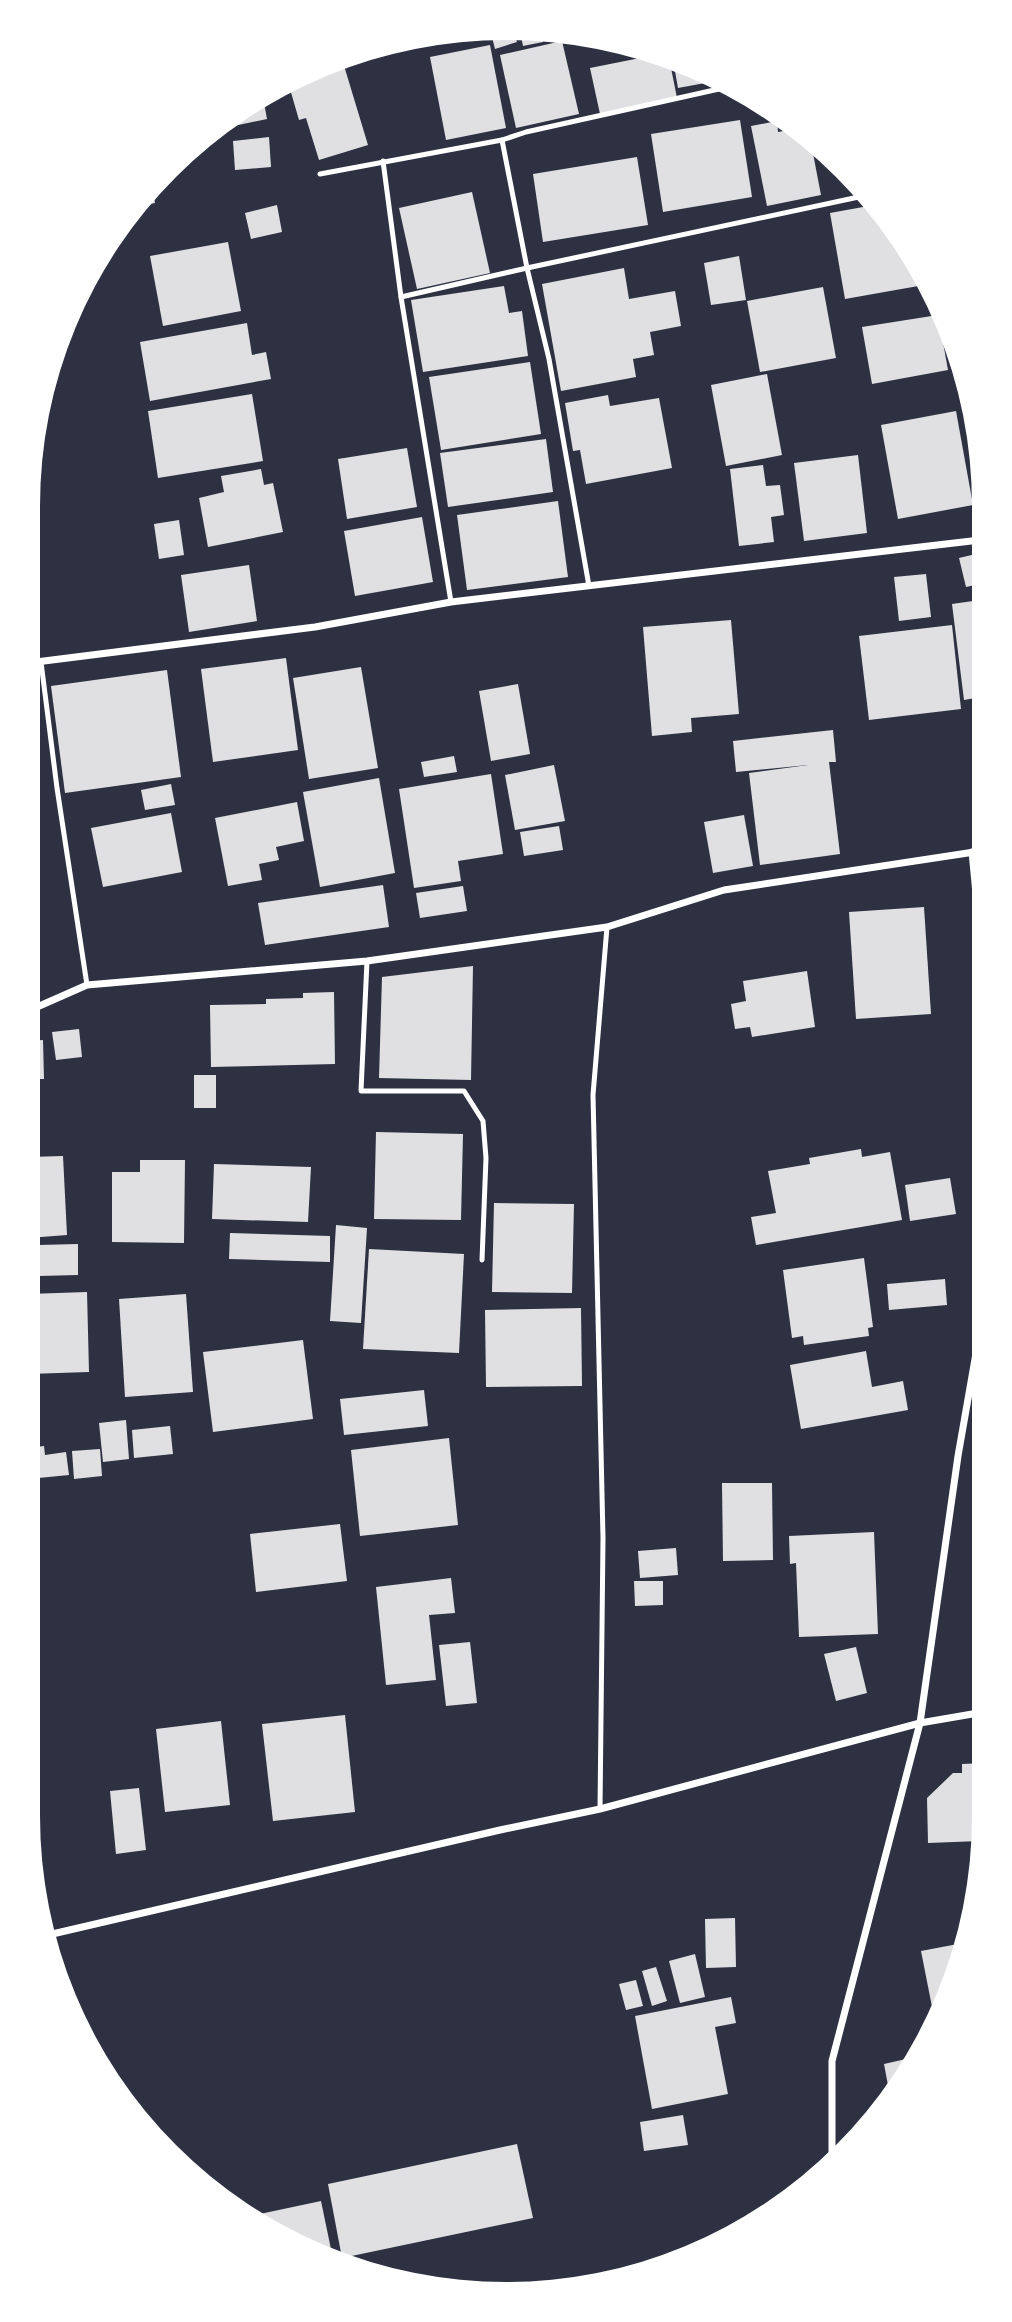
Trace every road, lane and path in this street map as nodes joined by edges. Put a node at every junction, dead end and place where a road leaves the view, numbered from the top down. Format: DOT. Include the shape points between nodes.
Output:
graph roads {
  1 [pos="715,90"];
  2 [pos="502,140"];
  3 [pos="383,161"];
  4 [pos="320,174"];
  5 [pos="855,198"];
  6 [pos="527,268"];
  7 [pos="401,297"];
  8 [pos="972,541"];
  9 [pos="589,586"];
  10 [pos="451,602"];
  11 [pos="41,662"];
  12 [pos="972,852"];
  13 [pos="607,927"];
  14 [pos="367,961"];
  15 [pos="87,985"];
  16 [pos="40,1006"];
  17 [pos="482,1260"];
  18 [pos="972,1376"];
  19 [pos="972,1714"];
  20 [pos="920,1723"];
  21 [pos="600,1809"];
  22 [pos="55,1933"];
  23 [pos="832,2148"];
  1 -- 2 [label="lane"];
  2 -- 3 [label="lane"];
  2 -- 6 [label="lane"];
  3 -- 4 [label="lane"];
  3 -- 7 [label="lane"];
  5 -- 6 [label="lane"];
  6 -- 7 [label="lane"];
  6 -- 9 [label="lane" via="549,359"];
  7 -- 10 [label="lane"];
  8 -- 9 [label="street"];
  9 -- 10 [label="street"];
  10 -- 11 [label="street" via="315,626"];
  11 -- 15 [label="lane"];
  12 -- 13 [label="street" via="724,890"];
  13 -- 14 [label="street"];
  13 -- 21 [label="lane" via="593,1095 603,1538"];
  14 -- 15 [label="street"];
  14 -- 17 [label="lane" via="361,1091 464,1091 482,1121 486,1158"];
  15 -- 16 [label="street"];
  18 -- 20 [label="street"];
  19 -- 20 [label="street"];
  20 -- 21 [label="street"];
  20 -- 23 [label="street" via="832,2061"];
  21 -- 22 [label="street"];
}
